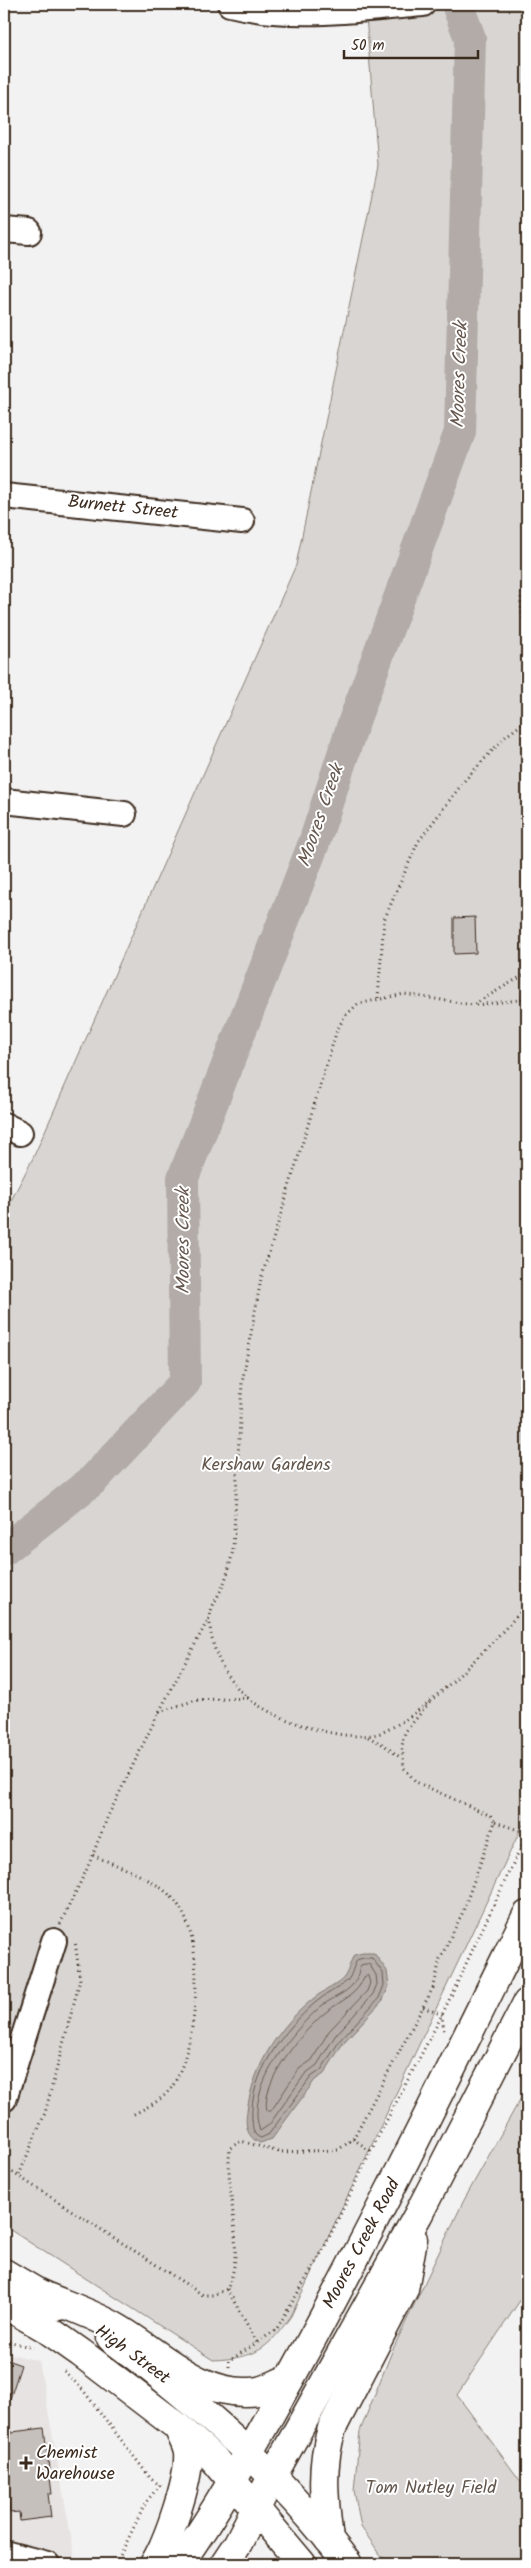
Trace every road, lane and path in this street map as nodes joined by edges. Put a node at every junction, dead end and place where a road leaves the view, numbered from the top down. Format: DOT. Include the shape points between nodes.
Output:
graph roads {
  1 [pos="230,4"];
  2 [pos="424,4"];
  3 [pos="4,230"];
  4 [pos="28,232"];
  5 [pos="4,496"];
  6 [pos="242,521"];
  7 [pos="527,568"];
  8 [pos="527,634"];
  9 [pos="527,720"];
  10 [pos="4,801"];
  11 [pos="124,814"];
  12 [pos="527,974"];
  13 [pos="378,998"];
  14 [pos="527,999"];
  15 [pos="473,1005"];
  16 [pos="527,1605"];
  17 [pos="210,1617"];
  18 [pos="436,1696"];
  19 [pos="248,1698"];
  20 [pos="158,1712"];
  21 [pos="368,1737"];
  22 [pos="402,1758"];
  23 [pos="495,1822"];
  24 [pos="527,1834"];
  25 [pos="93,1855"];
  26 [pos="527,1914"];
  27 [pos="63,1916"];
  28 [pos="65,1934"];
  29 [pos="527,2003"];
  30 [pos="423,2007"];
  31 [pos="442,2015"];
  32 [pos="4,2099"];
  33 [pos="132,2114"];
  34 [pos="353,2139"];
  35 [pos="371,2151"];
  36 [pos="4,2166"];
  37 [pos="19,2175"];
  38 [pos="418,2216"];
  39 [pos="4,2273"];
  40 [pos="227,2289"];
  41 [pos="40,2294"];
  42 [pos="4,2304"];
  43 [pos="4,2340"];
  44 [pos="258,2344"];
  45 [pos="38,2351"];
  46 [pos="61,2368"];
  47 [pos="228,2370"];
  48 [pos="290,2378"];
  49 [pos="178,2427"];
  50 [pos="249,2454"];
  51 [pos="272,2477"];
  52 [pos="233,2481"];
  53 [pos="160,2485"];
  54 [pos="166,2487"];
  55 [pos="256,2510"];
  56 [pos="330,2540"];
  57 [pos="4,2553"];
  58 [pos="249,2554"];
  59 [pos="47,2564"];
  60 [pos="116,2564"];
  61 [pos="154,2564"];
  62 [pos="179,2564"];
  63 [pos="224,2564"];
  64 [pos="255,2564"];
  65 [pos="271,2564"];
  66 [pos="302,2564"];
  67 [pos="348,2564"];
  1 -- 2 [label="street" via="274,11 357,10"];
  3 -- 4 [label="street"];
  5 -- 6 [label="street, Burnett Street"];
  7 -- 8 [label="path" via="519,600"];
  9 -- 13 [label="path" via="505,737 465,780 418,842 384,920"];
  10 -- 11 [label="street"];
  12 -- 15 [label="path"];
  13 -- 15 [label="path" via="404,994"];
  13 -- 17 [label="path" via="358,1004 345,1016 337,1030 261,1279 242,1383 233,1550 229,1571"];
  14 -- 15 [label="path"];
  16 -- 18 [label="path"];
  17 -- 19 [label="path" via="219,1661"];
  17 -- 20 [label="path"];
  18 -- 21 [label="path" via="391,1728"];
  18 -- 22 [label="path" via="405,1732"];
  19 -- 20 [label="path" via="196,1700"];
  19 -- 21 [label="path" via="312,1728 339,1735"];
  20 -- 25 [label="path"];
  21 -- 22 [label="path"];
  22 -- 23 [label="path" via="404,1768 416,1782 481,1810"];
  23 -- 24 [label="path"];
  23 -- 30 [label="path" via="462,1914 440,1959 434,1986"];
  24 -- 31 [label="path"];
  25 -- 27 [label="path"];
  25 -- 33 [label="path" via="156,1885 175,1900 189,1922 195,1949 193,2008 183,2064 171,2088 151,2105"];
  26 -- 48 [label="main road, Moores Creek Road" via="385,2203"];
  27 -- 28 [label="path"];
  27 -- 28 [label="path"];
  28 -- 32 [label="street"];
  28 -- 37 [label="path" via="77,1946 80,1980 45,2113"];
  29 -- 38 [label="main road, Moores Creek Road"];
  30 -- 31 [label="path"];
  30 -- 34 [label="path"];
  31 -- 35 [label="path"];
  34 -- 35 [label="path"];
  34 -- 40 [label="path" via="338,2150 326,2151 279,2152 240,2141 230,2148 236,2260"];
  35 -- 44 [label="path" via="337,2224 304,2283 276,2330"];
  36 -- 37 [label="path"];
  37 -- 40 [label="path" via="203,2295 214,2295"];
  38 -- 51 [label="main road, Moores Creek Road"];
  38 -- 56 [label="main road" via="404,2289 332,2428 324,2453 322,2477"];
  39 -- 41 [label="main road, High Street"];
  40 -- 44 [label="path"];
  41 -- 48 [label="main road" via="116,2328 174,2367 205,2383 243,2392 259,2391"];
  41 -- 50 [label="main road, High Street" via="103,2333 167,2379 230,2433"];
  42 -- 49 [label="main road, High Street" via="81,2353"];
  43 -- 45 [label="path"];
  44 -- 47 [label="path" via="229,2361"];
  46 -- 53 [label="path" via="151,2479"];
  48 -- 50 [label="main road, Moores Creek Road"];
  49 -- 52 [label="main road, High Street"];
  49 -- 61 [label="main road" via="188,2452 187,2467 169,2535"];
  50 -- 51 [label="main road, High Street"];
  50 -- 52 [label="main road, Moores Creek Road"];
  51 -- 55 [label="main road, Moores Creek Road"];
  51 -- 56 [label="main road, High Street"];
  52 -- 55 [label="main road, High Street"];
  52 -- 62 [label="main road, Moores Creek Road"];
  53 -- 54 [label="path"];
  53 -- 60 [label="path" via="146,2502"];
  55 -- 63 [label="main road, Moores Creek Road"];
  55 -- 66 [label="main road, High Street"];
  56 -- 67 [label="main road, High Street"];
  57 -- 59 [label="street"];
  58 -- 64 [label="path"];
  64 -- 65 [label="path"];
}
